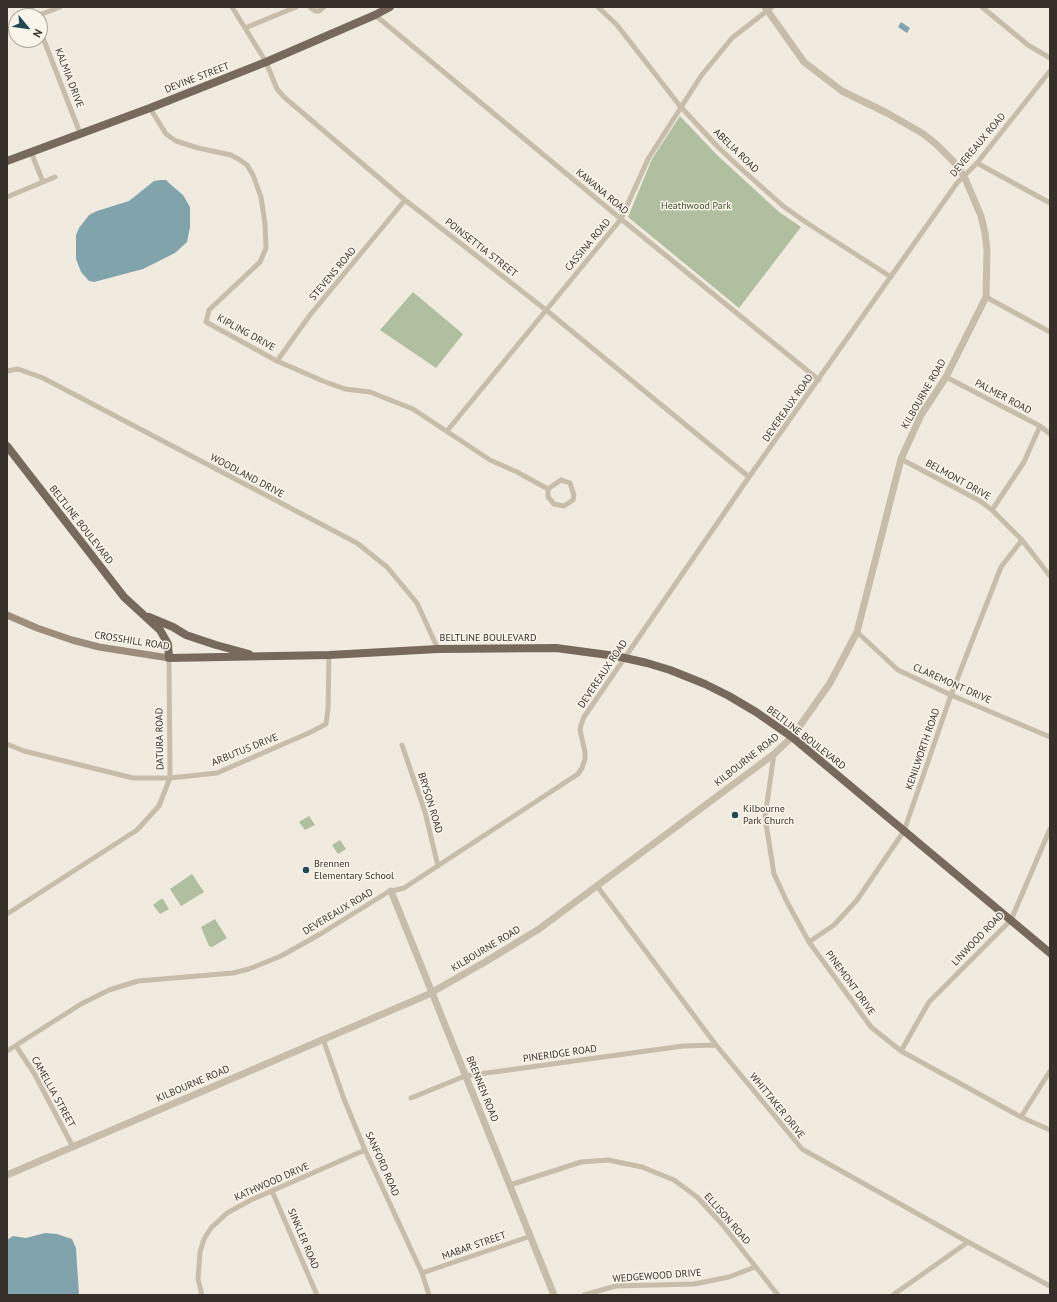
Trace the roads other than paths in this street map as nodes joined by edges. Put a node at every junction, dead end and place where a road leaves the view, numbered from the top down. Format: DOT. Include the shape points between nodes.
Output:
graph roads {
  1 [pos="60,7"];
  2 [pos="232,7"];
  3 [pos="296,7"];
  4 [pos="310,7"];
  5 [pos="324,7"];
  6 [pos="390,7"];
  7 [pos="598,7"];
  8 [pos="982,7"];
  9 [pos="768,8"];
  10 [pos="48,12"];
  11 [pos="375,16"];
  12 [pos="245,28"];
  13 [pos="47,48"];
  14 [pos="1050,58"];
  15 [pos="266,62"];
  16 [pos="1050,70"];
  17 [pos="680,106"];
  18 [pos="150,108"];
  19 [pos="80,133"];
  20 [pos="31,152"];
  21 [pos="7,161"];
  22 [pos="977,163"];
  23 [pos="964,176"];
  24 [pos="54,177"];
  25 [pos="42,182"];
  26 [pos="7,197"];
  27 [pos="405,200"];
  28 [pos="1050,203"];
  29 [pos="621,219"];
  30 [pos="891,277"];
  31 [pos="986,297"];
  32 [pos="546,310"];
  33 [pos="1050,332"];
  34 [pos="277,361"];
  35 [pos="7,371"];
  36 [pos="946,377"];
  37 [pos="819,380"];
  38 [pos="1040,426"];
  39 [pos="447,431"];
  40 [pos="1050,434"];
  41 [pos="7,446"];
  42 [pos="901,459"];
  43 [pos="749,477"];
  44 [pos="548,489"];
  45 [pos="992,510"];
  46 [pos="1022,540"];
  47 [pos="1050,576"];
  48 [pos="141,613"];
  49 [pos="7,615"];
  50 [pos="857,632"];
  51 [pos="438,649"];
  52 [pos="329,655"];
  53 [pos="259,656"];
  54 [pos="169,658"];
  55 [pos="625,658"];
  56 [pos="951,695"];
  57 [pos="792,737"];
  58 [pos="1050,737"];
  59 [pos="7,744"];
  60 [pos="402,745"];
  61 [pos="774,754"];
  62 [pos="170,778"];
  63 [pos="1050,829"];
  64 [pos="904,831"];
  65 [pos="438,866"];
  66 [pos="598,886"];
  67 [pos="391,891"];
  68 [pos="7,914"];
  69 [pos="1011,920"];
  70 [pos="809,942"];
  71 [pos="1050,953"];
  72 [pos="432,992"];
  73 [pos="323,1039"];
  74 [pos="716,1045"];
  75 [pos="16,1046"];
  76 [pos="7,1051"];
  77 [pos="901,1051"];
  78 [pos="1050,1071"];
  79 [pos="466,1076"];
  80 [pos="411,1098"];
  81 [pos="1021,1117"];
  82 [pos="1050,1130"];
  83 [pos="73,1147"];
  84 [pos="365,1150"];
  85 [pos="7,1175"];
  86 [pos="510,1185"];
  87 [pos="272,1191"];
  88 [pos="531,1236"];
  89 [pos="968,1242"];
  90 [pos="755,1267"];
  91 [pos="422,1273"];
  92 [pos="1050,1286"];
  93 [pos="202,1295"];
  94 [pos="317,1295"];
  95 [pos="429,1295"];
  96 [pos="554,1295"];
  97 [pos="584,1295"];
  98 [pos="778,1295"];
  99 [pos="893,1295"];
  1 -- 10 [label="street"];
  2 -- 12 [label="street, POINSETTIA STREET"];
  3 -- 12 [label="street"];
  4 -- 5 [label="street" via="315,11"];
  6 -- 11 [label="main road, DEVINE STREET"];
  7 -- 17 [label="street, ABELIA ROAD" via="617,25"];
  8 -- 14 [label="street" via="1028,45"];
  9 -- 17 [label="street, CASSINA ROAD" via="732,38"];
  9 -- 23 [label="street, KILBOURNE ROAD" via="804,62 842,91 926,136 944,152"];
  11 -- 15 [label="main road, DEVINE STREET"];
  11 -- 29 [label="street, KAWANA ROAD"];
  12 -- 15 [label="street, POINSETTIA STREET"];
  13 -- 19 [label="street, KALMIA DRIVE"];
  15 -- 18 [label="main road, DEVINE STREET"];
  15 -- 27 [label="street, POINSETTIA STREET" via="277,89 284,97"];
  16 -- 22 [label="street, DEVEREAUX ROAD"];
  17 -- 29 [label="street, CASSINA ROAD" via="648,159"];
  17 -- 30 [label="street, ABELIA ROAD" via="717,146 783,206"];
  18 -- 19 [label="main road, DEVINE STREET"];
  18 -- 34 [label="street, KIPLING DRIVE" via="166,134 176,141 231,155 247,165 253,175 261,197 266,248 260,262 208,310 206,322"];
  19 -- 20 [label="main road, DEVINE STREET"];
  20 -- 21 [label="main road, DEVINE STREET"];
  20 -- 25 [label="street"];
  22 -- 23 [label="street, DEVEREAUX ROAD"];
  22 -- 28 [label="street"];
  23 -- 30 [label="street, DEVEREAUX ROAD"];
  23 -- 31 [label="street, KILBOURNE ROAD" via="981,216 985,233"];
  24 -- 25 [label="street"];
  25 -- 26 [label="street"];
  27 -- 32 [label="street, POINSETTIA STREET"];
  27 -- 34 [label="street, STEVENS ROAD" via="310,315"];
  29 -- 32 [label="street, CASSINA ROAD"];
  29 -- 37 [label="street, KAWANA ROAD"];
  30 -- 37 [label="street, DEVEREAUX ROAD"];
  31 -- 33 [label="street"];
  31 -- 36 [label="street, KILBOURNE ROAD"];
  32 -- 39 [label="street, CASSINA ROAD"];
  32 -- 43 [label="street, POINSETTIA STREET"];
  34 -- 39 [label="street, KIPLING DRIVE" via="345,389 370,392 413,409"];
  35 -- 51 [label="street, WOODLAND DRIVE" via="18,369 43,378 357,543 387,567 417,603"];
  36 -- 38 [label="street, PALMER ROAD"];
  36 -- 42 [label="street, KILBOURNE ROAD" via="921,415"];
  37 -- 43 [label="street, DEVEREAUX ROAD"];
  38 -- 40 [label="street, PALMER ROAD"];
  38 -- 45 [label="street" via="1024,462"];
  39 -- 44 [label="street, KIPLING DRIVE" via="490,460"];
  41 -- 48 [label="main road, BELTLINE BOULEVARD" via="124,597"];
  42 -- 45 [label="street, BELMONT DRIVE"];
  42 -- 50 [label="street, KILBOURNE ROAD"];
  43 -- 55 [label="street, DEVEREAUX ROAD"];
  44 -- 44 [label="street" via="561,480 570,483 573,500 564,506 554,504 548,497"];
  45 -- 46 [label="street, BELMONT DRIVE"];
  46 -- 47 [label="street, BELMONT DRIVE"];
  46 -- 56 [label="street, KENILWORTH ROAD" via="1000,567"];
  48 -- 53 [label="main road" via="186,635"];
  48 -- 54 [label="main road, DATURA ROAD" via="160,630 168,644"];
  49 -- 54 [label="main road, CROSSHILL ROAD" via="72,640"];
  50 -- 56 [label="street, CLAREMONT DRIVE" via="898,670"];
  50 -- 57 [label="street, KILBOURNE ROAD" via="830,683"];
  51 -- 52 [label="main road, BELTLINE BOULEVARD"];
  51 -- 55 [label="main road, BELTLINE BOULEVARD" via="556,648"];
  52 -- 53 [label="main road, BELTLINE BOULEVARD"];
  52 -- 62 [label="street, ARBUTUS DRIVE" via="326,724 217,773"];
  53 -- 54 [label="main road, CROSSHILL ROAD"];
  54 -- 62 [label="street, DATURA ROAD"];
  55 -- 57 [label="main road, BELTLINE BOULEVARD" via="670,670 705,684 756,712"];
  55 -- 65 [label="street, DEVEREAUX ROAD" via="582,722 580,730 585,758 578,774"];
  56 -- 58 [label="street, CLAREMONT DRIVE"];
  56 -- 64 [label="street, KENILWORTH ROAD"];
  57 -- 61 [label="street, KILBOURNE ROAD"];
  57 -- 64 [label="main road, BELTLINE BOULEVARD"];
  59 -- 62 [label="street, ARBUTUS DRIVE" via="24,751 134,778"];
  60 -- 65 [label="street, BRYSON ROAD"];
  61 -- 66 [label="street, KILBOURNE ROAD"];
  61 -- 70 [label="street, PINEMONT DRIVE" via="766,817 774,874"];
  62 -- 68 [label="street, DATURA ROAD" via="159,806 137,830"];
  63 -- 69 [label="street, LINWOOD ROAD"];
  64 -- 69 [label="main road, BELTLINE BOULEVARD"];
  64 -- 70 [label="street, KENILWORTH ROAD" via="857,900 834,925"];
  65 -- 67 [label="street, DEVEREAUX ROAD" via="404,888"];
  66 -- 72 [label="street, KILBOURNE ROAD" via="512,946"];
  66 -- 74 [label="street, WHITTAKER DRIVE"];
  67 -- 72 [label="street, BRENNEN ROAD"];
  67 -- 75 [label="street, DEVEREAUX ROAD" via="265,964 232,973 122,985 81,1004"];
  69 -- 71 [label="main road, BELTLINE BOULEVARD"];
  69 -- 77 [label="street, LINWOOD ROAD" via="929,1002"];
  70 -- 77 [label="street, PINEMONT DRIVE" via="871,1027"];
  72 -- 73 [label="street, KILBOURNE ROAD"];
  72 -- 79 [label="street, BRENNEN ROAD"];
  73 -- 83 [label="street, KILBOURNE ROAD"];
  73 -- 84 [label="street, SANFORD ROAD"];
  74 -- 79 [label="street, PINERIDGE ROAD" via="676,1047"];
  74 -- 89 [label="street, WHITTAKER DRIVE" via="802,1150"];
  75 -- 76 [label="street, DEVEREAUX ROAD"];
  75 -- 83 [label="street, CAMELLIA STREET"];
  77 -- 81 [label="street, PINEMONT DRIVE"];
  78 -- 81 [label="street"];
  79 -- 80 [label="street, PINERIDGE ROAD"];
  79 -- 86 [label="street, BRENNEN ROAD"];
  81 -- 82 [label="street, PINEMONT DRIVE"];
  83 -- 85 [label="street, KILBOURNE ROAD"];
  84 -- 87 [label="street, KATHWOOD DRIVE"];
  84 -- 91 [label="street, SANFORD ROAD"];
  86 -- 88 [label="street, BRENNEN ROAD"];
  86 -- 90 [label="street, ELLISON ROAD" via="581,1162 608,1160 642,1167 674,1180 697,1197"];
  87 -- 93 [label="street, KATHWOOD DRIVE" via="231,1210 211,1228 200,1252 198,1279"];
  87 -- 94 [label="street, SINKLER ROAD"];
  88 -- 91 [label="street, MABAR STREET"];
  88 -- 96 [label="street, BRENNEN ROAD"];
  89 -- 92 [label="street, WHITTAKER DRIVE"];
  89 -- 99 [label="street"];
  90 -- 97 [label="street, WEDGEWOOD DRIVE" via="729,1277 694,1284 616,1286"];
  90 -- 98 [label="street, ELLISON ROAD"];
  91 -- 95 [label="street, SANFORD ROAD"];
}
